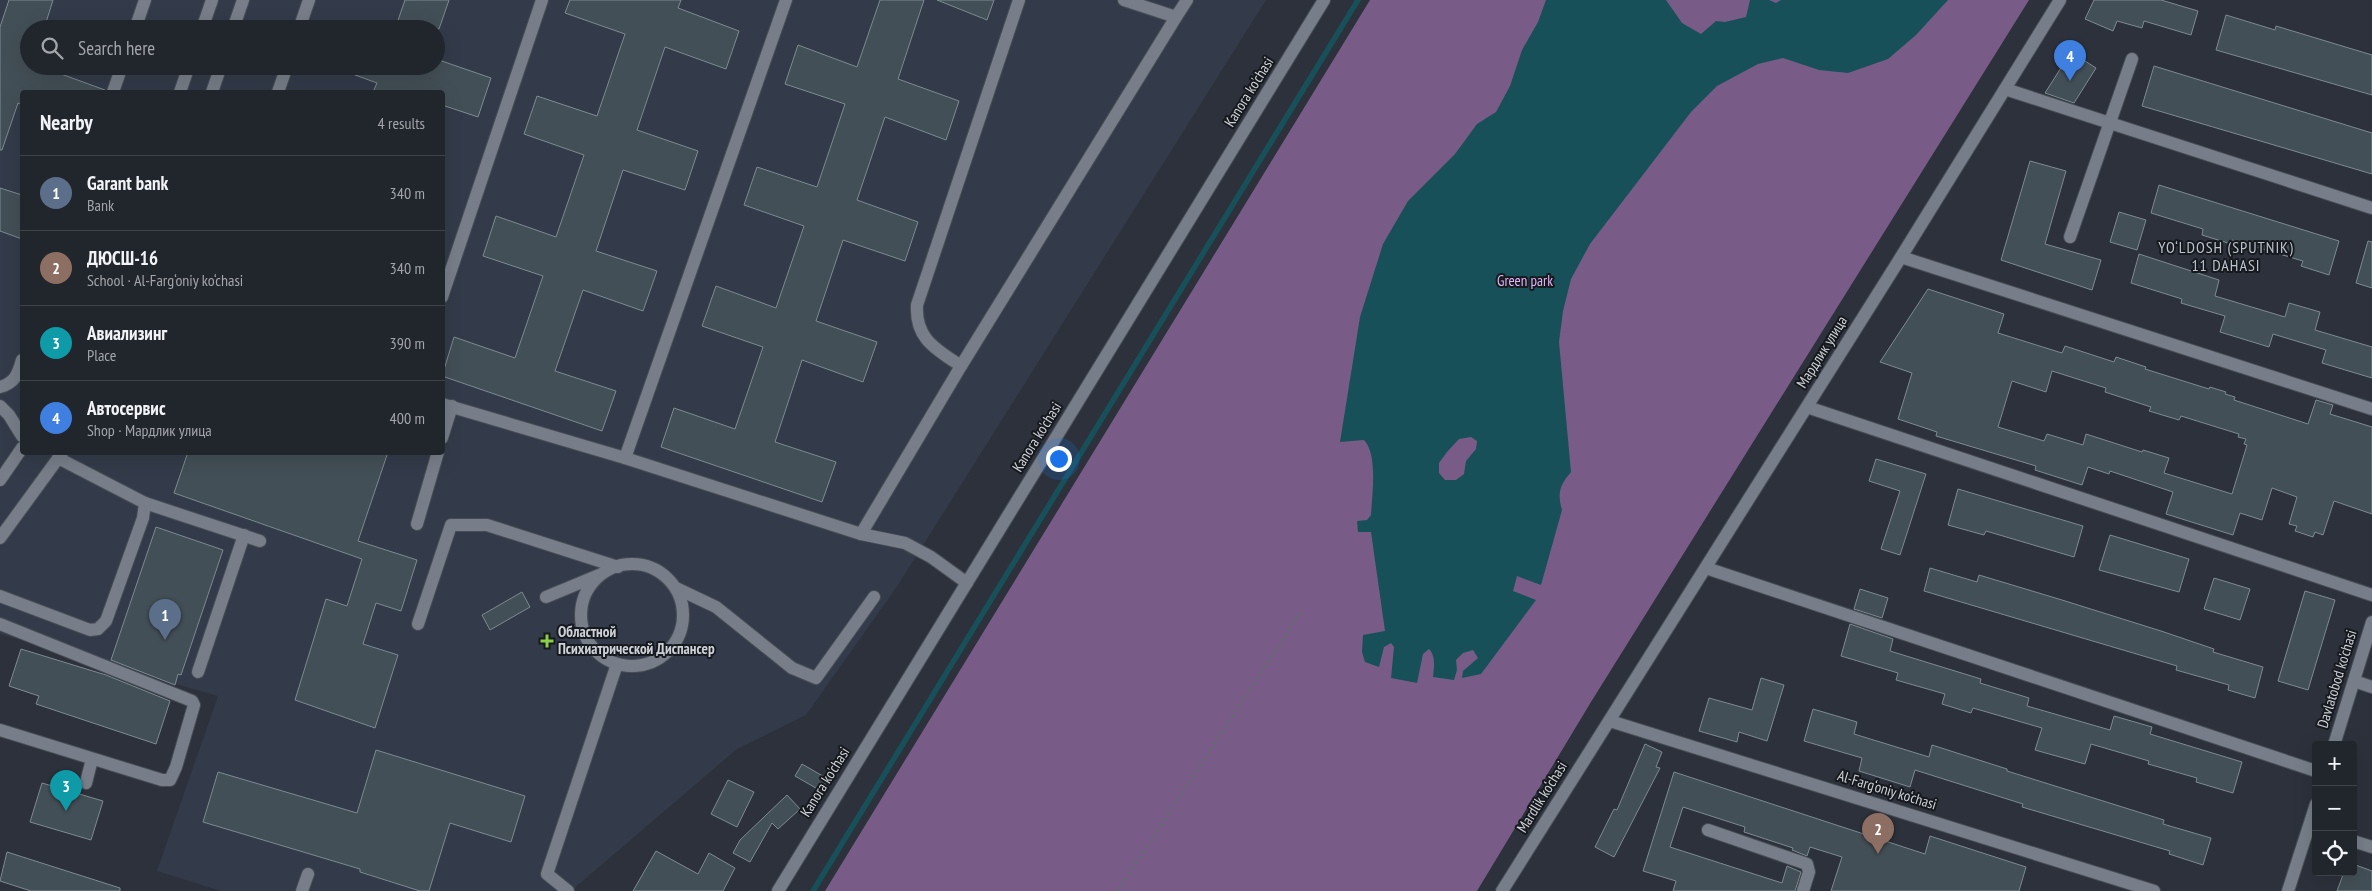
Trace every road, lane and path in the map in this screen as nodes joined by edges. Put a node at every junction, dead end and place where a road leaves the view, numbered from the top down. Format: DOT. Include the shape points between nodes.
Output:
graph roads {
  1 [pos="145,0"];
  2 [pos="212,0"];
  3 [pos="243,0"];
  4 [pos="309,0"];
  5 [pos="542,0"];
  6 [pos="786,0"];
  7 [pos="1019,0"];
  8 [pos="1124,0"];
  9 [pos="1186,0"];
  10 [pos="1324,0"];
  11 [pos="2060,0"];
  12 [pos="1176,17"];
  13 [pos="138,20"];
  14 [pos="205,20"];
  15 [pos="236,20"];
  16 [pos="302,20"];
  17 [pos="2132,59"];
  18 [pos="119,75"];
  19 [pos="186,75"];
  20 [pos="218,75"];
  21 [pos="284,75"];
  22 [pos="2005,89"];
  23 [pos="114,90"];
  24 [pos="181,90"];
  25 [pos="213,90"];
  26 [pos="279,90"];
  27 [pos="2109,123"];
  28 [pos="2372,208"];
  29 [pos="2070,237"];
  30 [pos="1901,257"];
  31 [pos="445,288"];
  32 [pos="962,366"];
  33 [pos="20,367"];
  34 [pos="0,387"];
  35 [pos="447,405"];
  36 [pos="0,406"];
  37 [pos="1807,406"];
  38 [pos="2372,408"];
  39 [pos="445,418"];
  40 [pos="20,433"];
  41 [pos="20,451"];
  42 [pos="437,455"];
  43 [pos="60,456"];
  44 [pos="625,458"];
  45 [pos="0,480"];
  46 [pos="145,503"];
  47 [pos="417,524"];
  48 [pos="861,534"];
  49 [pos="244,535"];
  50 [pos="0,538"];
  51 [pos="260,540"];
  52 [pos="618,566"];
  53 [pos="1706,568"];
  54 [pos="603,573"];
  55 [pos="967,582"];
  56 [pos="676,588"];
  57 [pos="2372,595"];
  58 [pos="0,596"];
  59 [pos="546,597"];
  60 [pos="874,597"];
  61 [pos="1302,612"];
  62 [pos="2372,622"];
  63 [pos="0,624"];
  64 [pos="418,624"];
  65 [pos="616,664"];
  66 [pos="198,672"];
  67 [pos="2354,681"];
  68 [pos="2372,687"];
  69 [pos="1610,720"];
  70 [pos="0,730"];
  71 [pos="2335,741"];
  72 [pos="92,759"];
  73 [pos="2312,769"];
  74 [pos="86,783"];
  75 [pos="2312,829"];
  76 [pos="1708,830"];
  77 [pos="2357,843"];
  78 [pos="2372,847"];
  79 [pos="308,874"];
  80 [pos="302,891"];
  81 [pos="568,891"];
  82 [pos="778,891"];
  83 [pos="1118,891"];
  84 [pos="1502,891"];
  85 [pos="1803,891"];
  86 [pos="2154,891"];
  87 [pos="2288,891"];
  1 -- 13 [label="street"];
  2 -- 14 [label="street"];
  3 -- 15 [label="street"];
  4 -- 16 [label="street"];
  5 -- 31 [label="street"];
  6 -- 44 [label="street"];
  7 -- 32 [label="street" via="918,305 918,322 925,337"];
  8 -- 12 [label="street"];
  9 -- 12 [label="street"];
  10 -- 55 [label="street, Kanora ko'chasi"];
  11 -- 22 [label="street, Мардлик улица"];
  12 -- 32 [label="street"];
  17 -- 27 [label="street"];
  18 -- 23 [label="street"];
  19 -- 24 [label="street"];
  20 -- 25 [label="street"];
  21 -- 26 [label="street"];
  22 -- 27 [label="street"];
  22 -- 30 [label="street, Мардлик улица"];
  27 -- 28 [label="street"];
  27 -- 29 [label="street"];
  30 -- 37 [label="street, Мардлик улица"];
  30 -- 38 [label="street"];
  32 -- 48 [label="street"];
  33 -- 34 [label="street" via="17,377"];
  35 -- 39 [label="street"];
  35 -- 44 [label="street"];
  36 -- 40 [label="street"];
  37 -- 53 [label="street, Мардлик улица"];
  37 -- 57 [label="street"];
  41 -- 45 [label="street"];
  42 -- 47 [label="street"];
  43 -- 46 [label="street"];
  43 -- 50 [label="street"];
  44 -- 48 [label="street"];
  46 -- 49 [label="street"];
  46 -- 58 [label="street" via="143,518 106,621 98,629 90,630"];
  48 -- 55 [label="street" via="905,543 931,556"];
  49 -- 51 [label="street"];
  49 -- 66 [label="street"];
  52 -- 54 [label="street"];
  52 -- 56 [label="street" via="646,566 663,574"];
  52 -- 64 [label="street" via="486,525 451,525"];
  53 -- 69 [label="street, Мардлик улица"];
  53 -- 73 [label="street"];
  54 -- 59 [label="street"];
  54 -- 65 [label="street" via="594,580 584,598 581,618 586,637 599,653"];
  55 -- 82 [label="street, Kanora ko'chasi"];
  56 -- 60 [label="street" via="716,607 792,668 816,678"];
  56 -- 65 [label="street" via="683,607 682,628 673,647 657,660 637,666"];
  61 -- 83 [label="path"];
  62 -- 67 [label="street, Davlatobod ko'chasi"];
  63 -- 72 [label="street" via="192,701 194,705 170,780"];
  65 -- 81 [label="street" via="547,874"];
  67 -- 68 [label="street"];
  67 -- 71 [label="street, Davlatobod ko'chasi"];
  69 -- 84 [label="street, Mardlik ko‘chasi"];
  69 -- 86 [label="street, Al-Farg‘oniy ko‘chasi"];
  70 -- 72 [label="street"];
  72 -- 74 [label="street"];
  75 -- 87 [label="street"];
  76 -- 85 [label="street" via="1807,864 1809,872"];
  77 -- 78 [label="street"];
  79 -- 80 [label="street"];
}
